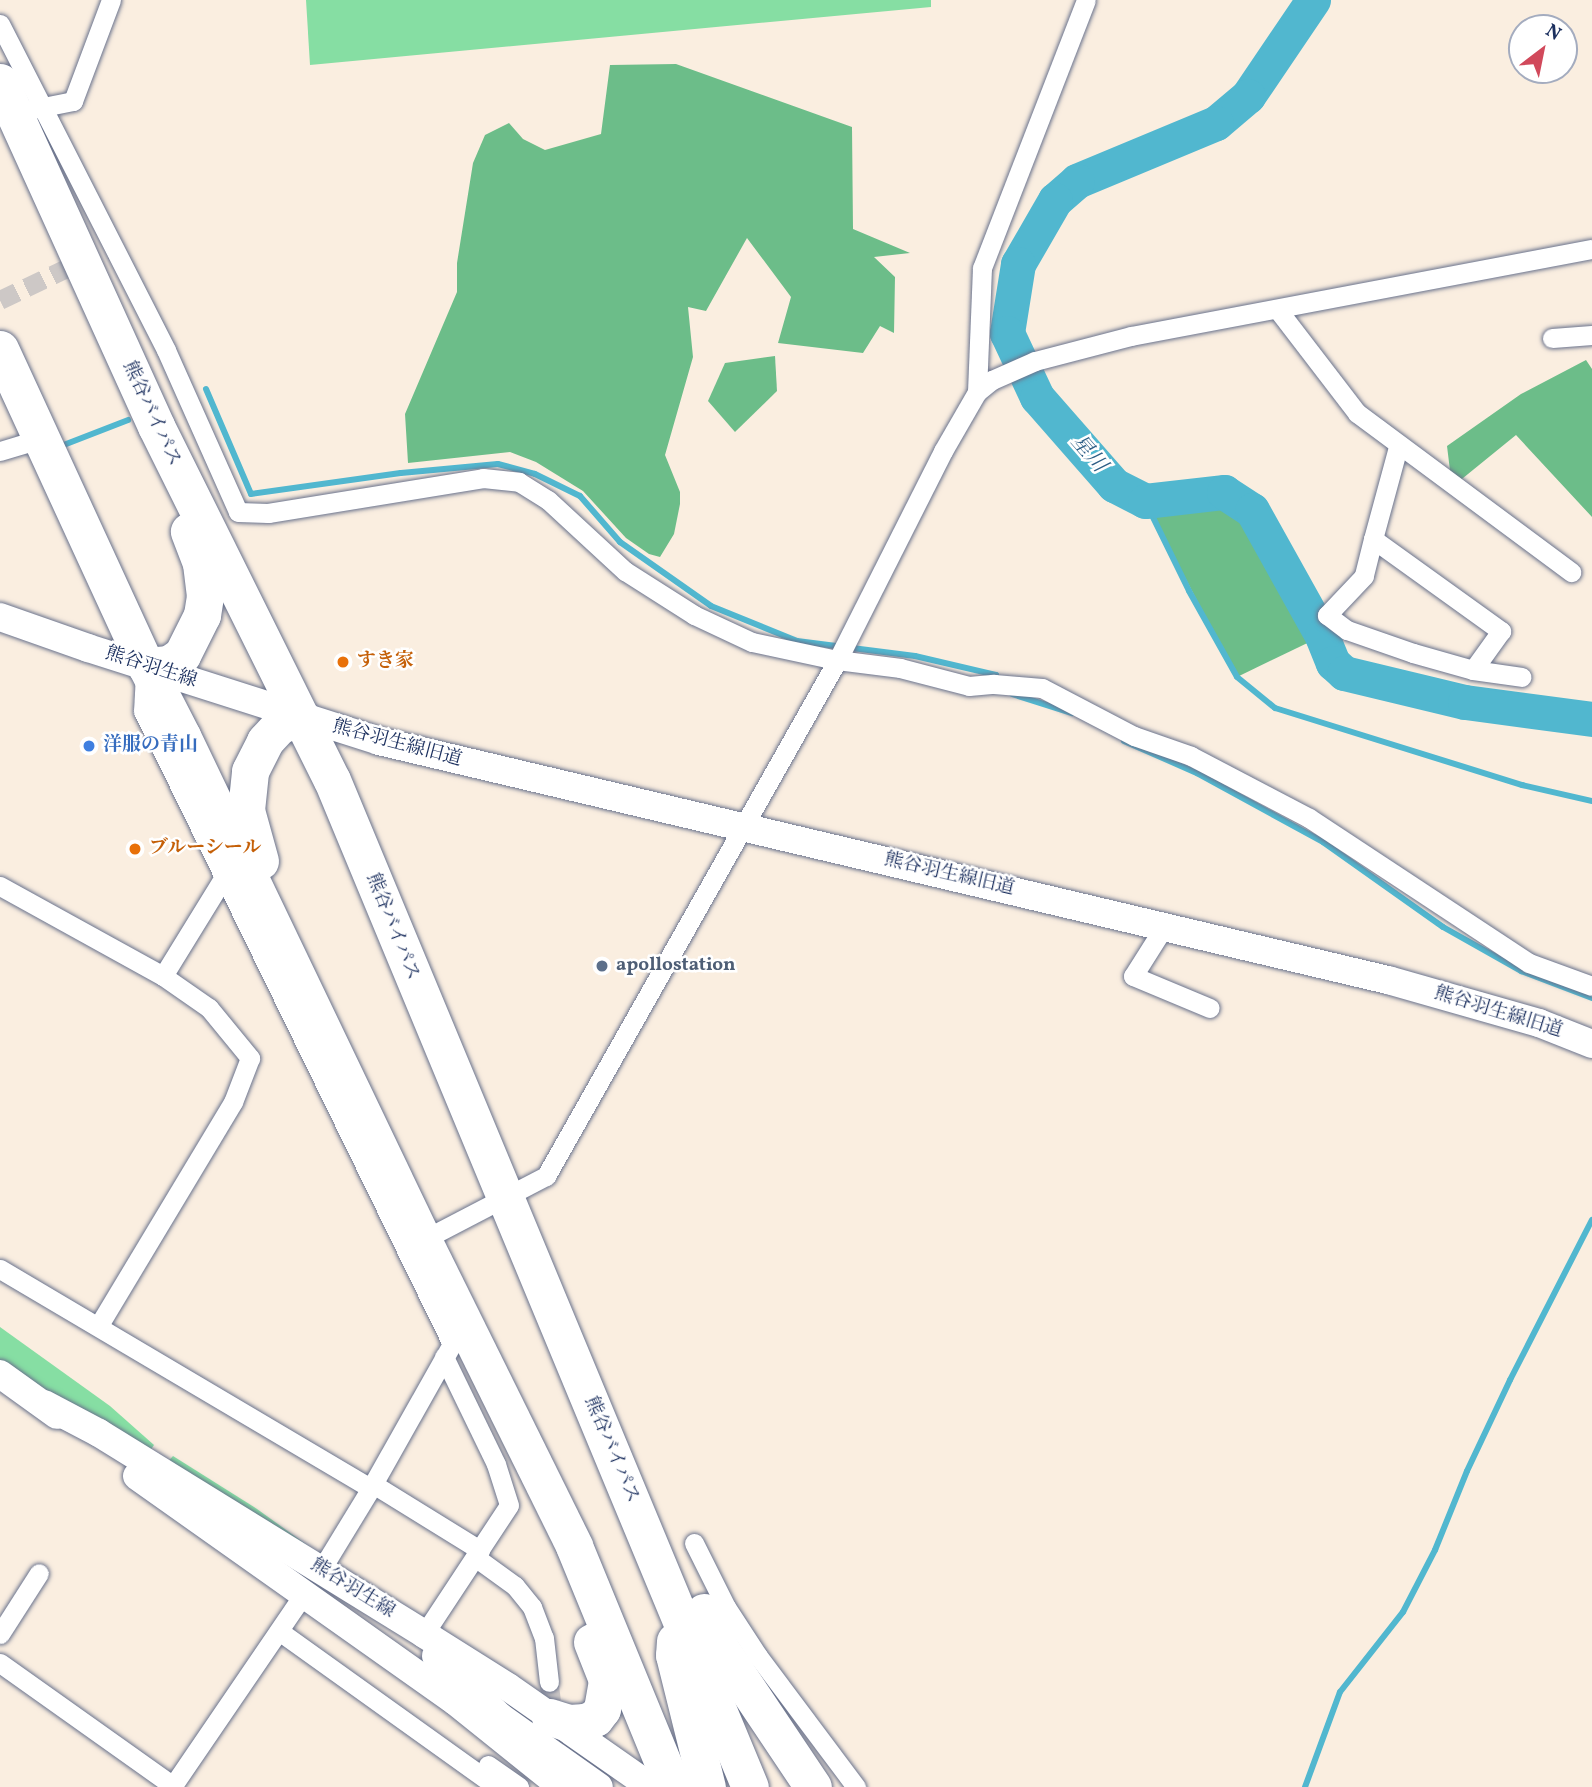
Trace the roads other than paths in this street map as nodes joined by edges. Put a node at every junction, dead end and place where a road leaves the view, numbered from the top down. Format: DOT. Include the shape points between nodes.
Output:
graph roads {
  1 [pos="111,0"];
  2 [pos="1086,0"];
  3 [pos="0,24"];
  4 [pos="19,101"];
  5 [pos="1592,248"];
  6 [pos="1278,310"];
  7 [pos="1592,335"];
  8 [pos="1552,338"];
  9 [pos="0,349"];
  10 [pos="985,386"];
  11 [pos="156,426"];
  12 [pos="40,439"];
  13 [pos="1398,447"];
  14 [pos="0,452"];
  15 [pos="1373,539"];
  16 [pos="1571,572"];
  17 [pos="0,617"];
  18 [pos="838,659"];
  19 [pos="146,666"];
  20 [pos="1474,670"];
  21 [pos="1522,677"];
  22 [pos="302,718"];
  23 [pos="745,826"];
  24 [pos="224,877"];
  25 [pos="0,886"];
  26 [pos="1164,927"];
  27 [pos="291,962"];
  28 [pos="163,976"];
  29 [pos="1592,986"];
  30 [pos="1210,1008"];
  31 [pos="1592,1044"];
  32 [pos="504,1200"];
  33 [pos="423,1241"];
  34 [pos="0,1269"];
  35 [pos="99,1325"];
  36 [pos="444,1357"];
  37 [pos="0,1374"];
  38 [pos="44,1404"];
  39 [pos="372,1486"];
  40 [pos="645,1530"];
  41 [pos="694,1543"];
  42 [pos="574,1546"];
  43 [pos="477,1554"];
  44 [pos="321,1570"];
  45 [pos="39,1573"];
  46 [pos="303,1595"];
  47 [pos="676,1602"];
  48 [pos="388,1611"];
  49 [pos="279,1631"];
  50 [pos="0,1634"];
  51 [pos="424,1634"];
  52 [pos="0,1663"];
  53 [pos="549,1699"];
  54 [pos="379,1703"];
  55 [pos="801,1715"];
  56 [pos="173,1787"];
  57 [pos="497,1787"];
  58 [pos="519,1787"];
  59 [pos="562,1787"];
  60 [pos="599,1787"];
  61 [pos="651,1787"];
  62 [pos="673,1787"];
  63 [pos="707,1787"];
  64 [pos="750,1787"];
  65 [pos="813,1787"];
  66 [pos="842,1787"];
  67 [pos="856,1787"];
  1 -- 4 [label="street" via="73,102"];
  2 -- 10 [label="street" via="982,268"];
  3 -- 4 [label="street"];
  4 -- 11 [label="highway, 熊谷バイパス"];
  4 -- 18 [label="street" via="166,350 238,512 268,513 483,478 519,482 548,500 625,571 694,615 752,642"];
  5 -- 6 [label="street"];
  6 -- 10 [label="street" via="1131,336 1035,360"];
  6 -- 13 [label="street" via="1357,413"];
  7 -- 8 [label="street"];
  9 -- 12 [label="highway"];
  10 -- 18 [label="street" via="943,451"];
  11 -- 19 [label="highway" via="201,563 205,596 202,615 182,655 169,664"];
  11 -- 22 [label="highway, 熊谷バイパス"];
  12 -- 14 [label="street"];
  12 -- 19 [label="highway"];
  13 -- 15 [label="street"];
  13 -- 16 [label="street"];
  15 -- 20 [label="street" via="1501,631"];
  15 -- 20 [label="street" via="1364,576 1327,615 1347,630"];
  17 -- 19 [label="main road, 熊谷羽生線"];
  18 -- 23 [label="street"];
  18 -- 29 [label="street" via="900,668 969,686 1042,688 1134,736 1191,756 1309,818 1529,963"];
  19 -- 22 [label="main road, 熊谷羽生線"];
  19 -- 24 [label="street" via="143,711"];
  19 -- 27 [label="highway"];
  20 -- 21 [label="street"];
  22 -- 23 [label="main road, 熊谷羽生線旧道" via="448,759"];
  22 -- 27 [label="highway" via="280,725 265,741 247,788 250,830"];
  22 -- 32 [label="highway, 熊谷バイパス" via="332,780"];
  23 -- 26 [label="main road, 熊谷羽生線旧道"];
  23 -- 32 [label="street" via="547,1176"];
  24 -- 28 [label="street"];
  24 -- 36 [label="street" via="452,1344"];
  25 -- 28 [label="street"];
  26 -- 30 [label="street" via="1133,976"];
  26 -- 31 [label="main road, 熊谷羽生線旧道" via="1388,980 1539,1023"];
  27 -- 33 [label="highway"];
  28 -- 35 [label="street" via="209,1008 250,1058 233,1102"];
  32 -- 33 [label="street"];
  32 -- 40 [label="highway, 熊谷バイパス"];
  33 -- 42 [label="highway"];
  34 -- 35 [label="street"];
  35 -- 39 [label="street"];
  36 -- 39 [label="street"];
  36 -- 43 [label="street" via="496,1464 509,1505"];
  37 -- 38 [label="main road, 熊谷羽生線"];
  38 -- 44 [label="main road, 熊谷羽生線"];
  38 -- 46 [label="main road, 熊谷羽生線"];
  39 -- 43 [label="street"];
  39 -- 44 [label="street"];
  40 -- 47 [label="highway, 熊谷バイパス"];
  40 -- 65 [label="highway" via="687,1572 720,1648"];
  41 -- 55 [label="street" via="726,1607"];
  42 -- 53 [label="highway" via="577,1603 607,1679 606,1696 595,1718 569,1723"];
  42 -- 62 [label="highway"];
  43 -- 51 [label="street"];
  43 -- 53 [label="street" via="532,1607 544,1638"];
  44 -- 48 [label="main road, 熊谷羽生線"];
  45 -- 50 [label="street"];
  46 -- 49 [label="street"];
  46 -- 59 [label="main road, 熊谷羽生線" via="455,1701"];
  47 -- 63 [label="highway" via="674,1655"];
  47 -- 64 [label="highway, 熊谷バイパス"];
  48 -- 51 [label="main road, 熊谷羽生線"];
  48 -- 60 [label="main road" via="500,1717"];
  49 -- 54 [label="street"];
  49 -- 56 [label="street"];
  51 -- 53 [label="main road, 熊谷羽生線"];
  52 -- 56 [label="street"];
  53 -- 61 [label="main road, 熊谷羽生線"];
  54 -- 57 [label="street"];
  54 -- 58 [label="street" via="432,1726"];
  55 -- 66 [label="street" via="801,1733"];
  55 -- 67 [label="street"];
}
